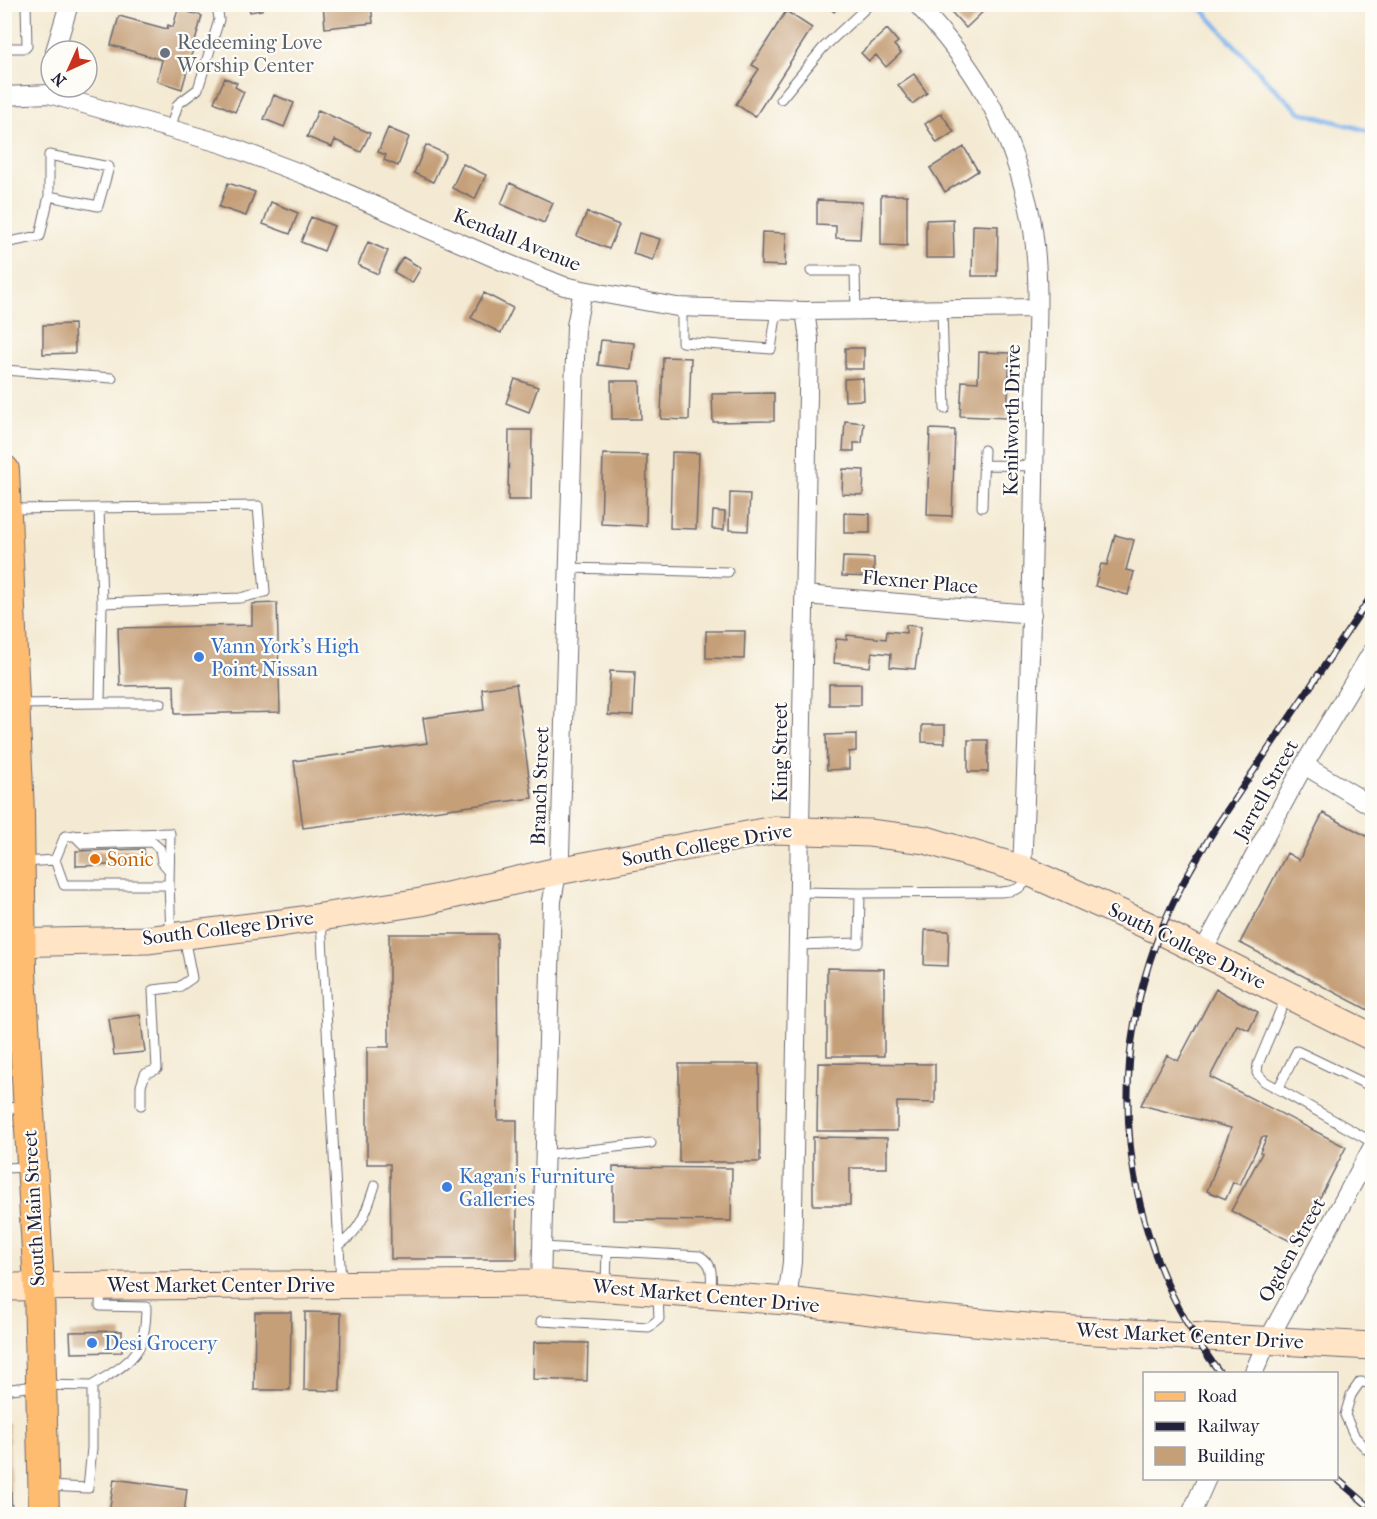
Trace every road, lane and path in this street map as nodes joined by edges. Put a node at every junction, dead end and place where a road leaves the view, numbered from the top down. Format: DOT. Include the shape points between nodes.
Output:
graph roads {
  1 [pos="26,4"];
  2 [pos="69,4"];
  3 [pos="218,4"];
  4 [pos="870,4"];
  5 [pos="917,4"];
  6 [pos="59,39"];
  7 [pos="4,48"];
  8 [pos="39,89"];
  9 [pos="4,96"];
  10 [pos="84,99"];
  11 [pos="781,99"];
  12 [pos="170,129"];
  13 [pos="49,196"];
  14 [pos="4,243"];
  15 [pos="811,271"];
  16 [pos="583,290"];
  17 [pos="682,307"];
  18 [pos="1036,308"];
  19 [pos="777,310"];
  20 [pos="942,310"];
  21 [pos="805,311"];
  22 [pos="856,311"];
  23 [pos="4,370"];
  24 [pos="112,378"];
  25 [pos="945,409"];
  26 [pos="984,450"];
  27 [pos="983,465"];
  28 [pos="1034,466"];
  29 [pos="4,470"];
  30 [pos="982,507"];
  31 [pos="99,508"];
  32 [pos="5,509"];
  33 [pos="569,568"];
  34 [pos="728,573"];
  35 [pos="805,595"];
  36 [pos="102,603"];
  37 [pos="1032,614"];
  38 [pos="1372,652"];
  39 [pos="100,703"];
  40 [pos="161,703"];
  41 [pos="14,704"];
  42 [pos="10,753"];
  43 [pos="1304,765"];
  44 [pos="1372,806"];
  45 [pos="802,829"];
  46 [pos="74,835"];
  47 [pos="55,860"];
  48 [pos="20,862"];
  49 [pos="169,870"];
  50 [pos="558,871"];
  51 [pos="1027,871"];
  52 [pos="169,885"];
  53 [pos="800,892"];
  54 [pos="860,893"];
  55 [pos="321,917"];
  56 [pos="178,936"];
  57 [pos="13,942"];
  58 [pos="799,945"];
  59 [pos="1202,953"];
  60 [pos="1287,995"];
  61 [pos="1372,1037"];
  62 [pos="15,1047"];
  63 [pos="1372,1087"];
  64 [pos="1278,1089"];
  65 [pos="141,1105"];
  66 [pos="16,1108"];
  67 [pos="1372,1142"];
  68 [pos="651,1143"];
  69 [pos="1372,1149"];
  70 [pos="545,1155"];
  71 [pos="18,1167"];
  72 [pos="375,1185"];
  73 [pos="339,1245"];
  74 [pos="542,1247"];
  75 [pos="607,1251"];
  76 [pos="541,1283"];
  77 [pos="39,1286"];
  78 [pos="342,1286"];
  79 [pos="4,1287"];
  80 [pos="606,1287"];
  81 [pos="658,1290"];
  82 [pos="711,1294"];
  83 [pos="147,1296"];
  84 [pos="787,1301"];
  85 [pos="541,1321"];
  86 [pos="1267,1342"];
  87 [pos="1372,1346"];
  88 [pos="1254,1372"];
  89 [pos="1372,1383"];
  90 [pos="42,1385"];
  91 [pos="92,1386"];
  92 [pos="4,1390"];
  93 [pos="1372,1454"];
  94 [pos="1207,1480"];
  95 [pos="43,1500"];
  96 [pos="1191,1515"];
  1 -- 7 [label="lane" via="27,46"];
  2 -- 6 [label="street"];
  3 -- 12 [label="lane" via="219,20 198,89 178,104"];
  4 -- 11 [label="lane" via="823,48"];
  5 -- 18 [label="street, Kenilworth Drive" via="972,71 1006,135 1028,204"];
  8 -- 9 [label="street, Kendall Avenue"];
  10 -- 12 [label="street, Kendall Avenue"];
  12 -- 16 [label="street, Kendall Avenue" via="305,175 504,262"];
  13 -- 13 [label="lane" via="49,155 109,167 98,206"];
  13 -- 14 [label="lane" via="40,236"];
  15 -- 22 [label="lane" via="855,271"];
  16 -- 17 [label="street, Kendall Avenue"];
  16 -- 33 [label="street, Branch Street" via="576,326"];
  17 -- 19 [label="street, Kendall Avenue"];
  17 -- 19 [label="lane" via="682,342 771,349"];
  18 -- 20 [label="street, Kendall Avenue"];
  18 -- 28 [label="street, Kenilworth Drive"];
  19 -- 21 [label="street, Kendall Avenue"];
  20 -- 22 [label="street, Kendall Avenue"];
  20 -- 25 [label="lane"];
  21 -- 22 [label="street, Kendall Avenue"];
  21 -- 35 [label="street, King Street" via="809,339"];
  23 -- 24 [label="lane"];
  26 -- 27 [label="lane"];
  27 -- 28 [label="lane"];
  27 -- 30 [label="lane"];
  28 -- 37 [label="street, Kenilworth Drive"];
  29 -- 32 [label="main road, South Main Street"];
  31 -- 32 [label="lane"];
  31 -- 36 [label="lane"];
  31 -- 36 [label="lane" via="258,506 265,592 240,598"];
  32 -- 41 [label="main road, South Main Street"];
  33 -- 34 [label="lane"];
  33 -- 50 [label="street, Branch Street"];
  35 -- 37 [label="street, Flexner Place"];
  35 -- 45 [label="street, King Street"];
  36 -- 39 [label="lane"];
  37 -- 51 [label="street, Kenilworth Drive"];
  38 -- 43 [label="street, Jarrell Street"];
  39 -- 40 [label="lane"];
  39 -- 41 [label="lane"];
  41 -- 42 [label="main road, South Main Street"];
  42 -- 48 [label="main road, South Main Street"];
  43 -- 44 [label="street"];
  43 -- 59 [label="street, Jarrell Street"];
  45 -- 50 [label="main road, South College Drive" via="774,830"];
  45 -- 51 [label="main road, South College Drive" via="926,840"];
  45 -- 53 [label="street, King Street"];
  46 -- 47 [label="lane" via="65,836"];
  46 -- 49 [label="lane" via="83,844 152,842 160,849 162,862"];
  46 -- 49 [label="lane" via="170,833"];
  47 -- 48 [label="lane"];
  47 -- 52 [label="lane" via="64,885"];
  48 -- 57 [label="main road, South Main Street"];
  49 -- 52 [label="lane"];
  50 -- 55 [label="main road, South College Drive" via="421,902"];
  50 -- 70 [label="street, Branch Street" via="552,901"];
  51 -- 54 [label="lane" via="1025,884 1016,891"];
  51 -- 59 [label="main road, South College Drive"];
  52 -- 56 [label="lane"];
  53 -- 54 [label="lane"];
  53 -- 58 [label="street, King Street"];
  54 -- 58 [label="lane" via="859,944"];
  55 -- 56 [label="main road, South College Drive"];
  55 -- 73 [label="lane"];
  56 -- 57 [label="main road, South College Drive"];
  56 -- 65 [label="lane" via="192,978 179,987 153,990 157,1069 145,1074"];
  57 -- 62 [label="main road, South Main Street"];
  58 -- 84 [label="street, King Street" via="792,1262"];
  59 -- 60 [label="main road, South College Drive"];
  60 -- 61 [label="main road, South College Drive"];
  60 -- 64 [label="lane" via="1257,1073"];
  62 -- 66 [label="main road, South Main Street"];
  63 -- 64 [label="lane" via="1297,1051"];
  64 -- 67 [label="lane"];
  66 -- 71 [label="main road, South Main Street"];
  68 -- 70 [label="lane"];
  69 -- 86 [label="street, Ogden Street"];
  70 -- 74 [label="street, Branch Street"];
  71 -- 77 [label="main road, South Main Street"];
  72 -- 73 [label="lane" via="362,1222"];
  73 -- 78 [label="lane"];
  74 -- 75 [label="lane"];
  74 -- 76 [label="street, Branch Street"];
  75 -- 80 [label="lane"];
  75 -- 82 [label="lane" via="700,1256 712,1268"];
  76 -- 78 [label="main road, West Market Center Drive"];
  76 -- 80 [label="main road, West Market Center Drive"];
  77 -- 79 [label="main road, West Market Center Drive"];
  77 -- 83 [label="main road, West Market Center Drive" via="101,1285"];
  77 -- 90 [label="main road, South Main Street"];
  78 -- 83 [label="main road, West Market Center Drive"];
  80 -- 81 [label="main road, West Market Center Drive"];
  81 -- 82 [label="main road, West Market Center Drive"];
  81 -- 85 [label="lane" via="659,1319 649,1327"];
  82 -- 84 [label="main road, West Market Center Drive"];
  83 -- 91 [label="lane" via="146,1331 135,1358"];
  84 -- 86 [label="main road, West Market Center Drive" via="1006,1325"];
  86 -- 87 [label="main road, West Market Center Drive"];
  86 -- 88 [label="street, Ogden Street"];
  89 -- 93 [label="lane" via="1360,1382 1345,1414 1355,1437"];
  90 -- 91 [label="lane"];
  90 -- 92 [label="lane"];
  90 -- 95 [label="main road, South Main Street"];
  91 -- 95 [label="lane" via="88,1488"];
  94 -- 96 [label="street"];
}
